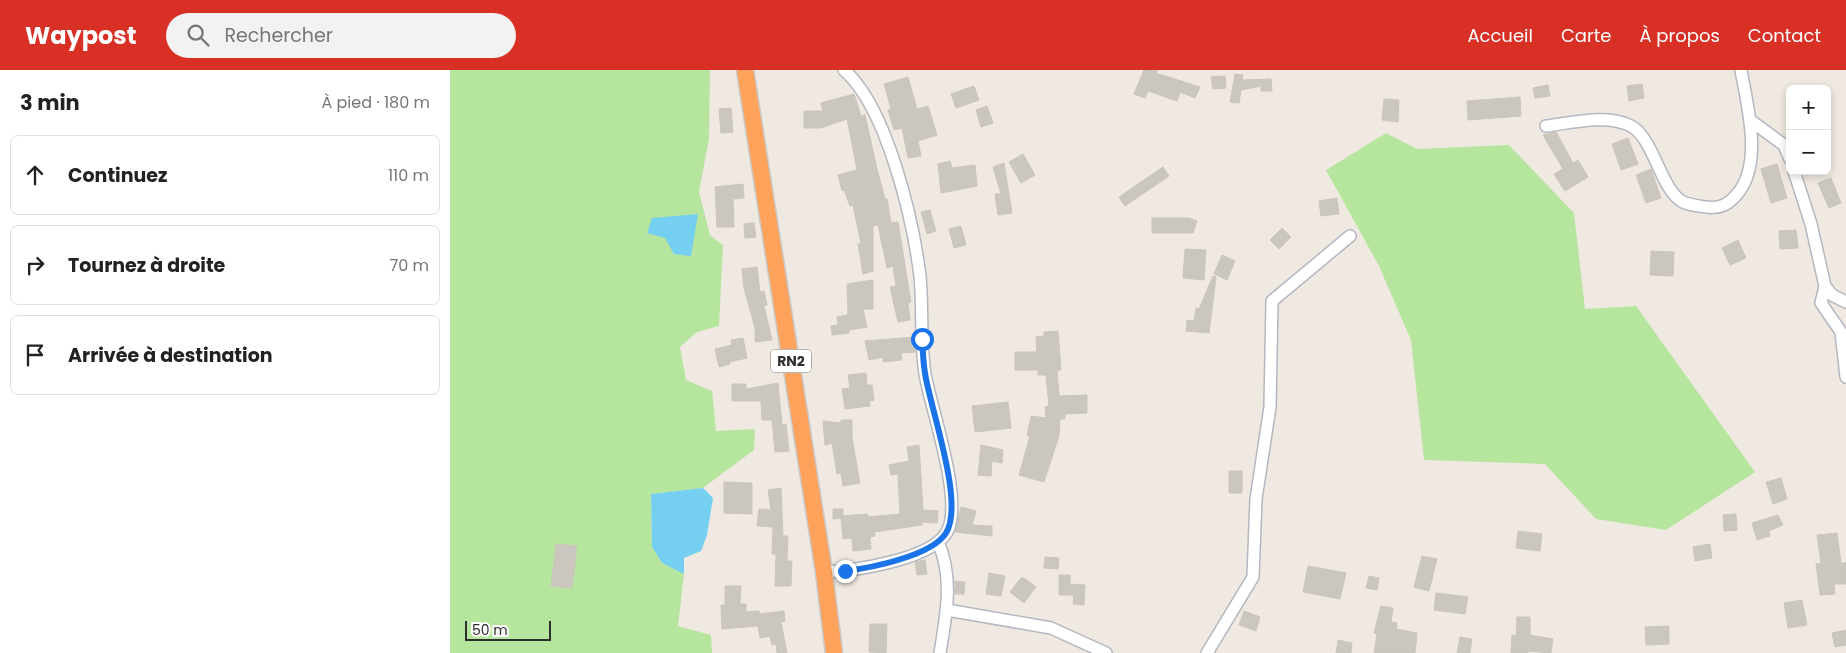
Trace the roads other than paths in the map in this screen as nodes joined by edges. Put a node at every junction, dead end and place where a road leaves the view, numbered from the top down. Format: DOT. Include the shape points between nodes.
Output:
graph roads {
  1 [pos="745,70"];
  2 [pos="844,70"];
  3 [pos="1741,70"];
  4 [pos="1750,120"];
  5 [pos="1546,126"];
  6 [pos="1786,150"];
  7 [pos="1795,175"];
  8 [pos="1350,236"];
  9 [pos="1825,286"];
  10 [pos="1846,302"];
  11 [pos="1846,377"];
  12 [pos="938,542"];
  13 [pos="824,572"];
  14 [pos="947,610"];
  15 [pos="834,653"];
  16 [pos="940,653"];
  17 [pos="1106,653"];
  18 [pos="1207,653"];
  1 -- 13 [label="highway, RN2"];
  2 -- 12 [label="street" via="862,90 896,165 913,235 920,276 925,373 952,507 949,528"];
  3 -- 4 [label="street"];
  4 -- 5 [label="street" via="1750,165 1741,190 1729,203 1715,208 1682,202 1642,137 1630,125 1613,120"];
  4 -- 6 [label="street"];
  7 -- 9 [label="street" via="1811,224"];
  8 -- 18 [label="street" via="1272,301 1270,407 1256,499 1253,577"];
  9 -- 10 [label="street" via="1832,295"];
  9 -- 11 [label="street" via="1821,303 1841,332"];
  12 -- 13 [label="street" via="921,551 864,569"];
  12 -- 14 [label="street" via="948,570"];
  13 -- 15 [label="highway, RN2"];
  14 -- 16 [label="street"];
  14 -- 17 [label="street" via="1051,628"];
}
